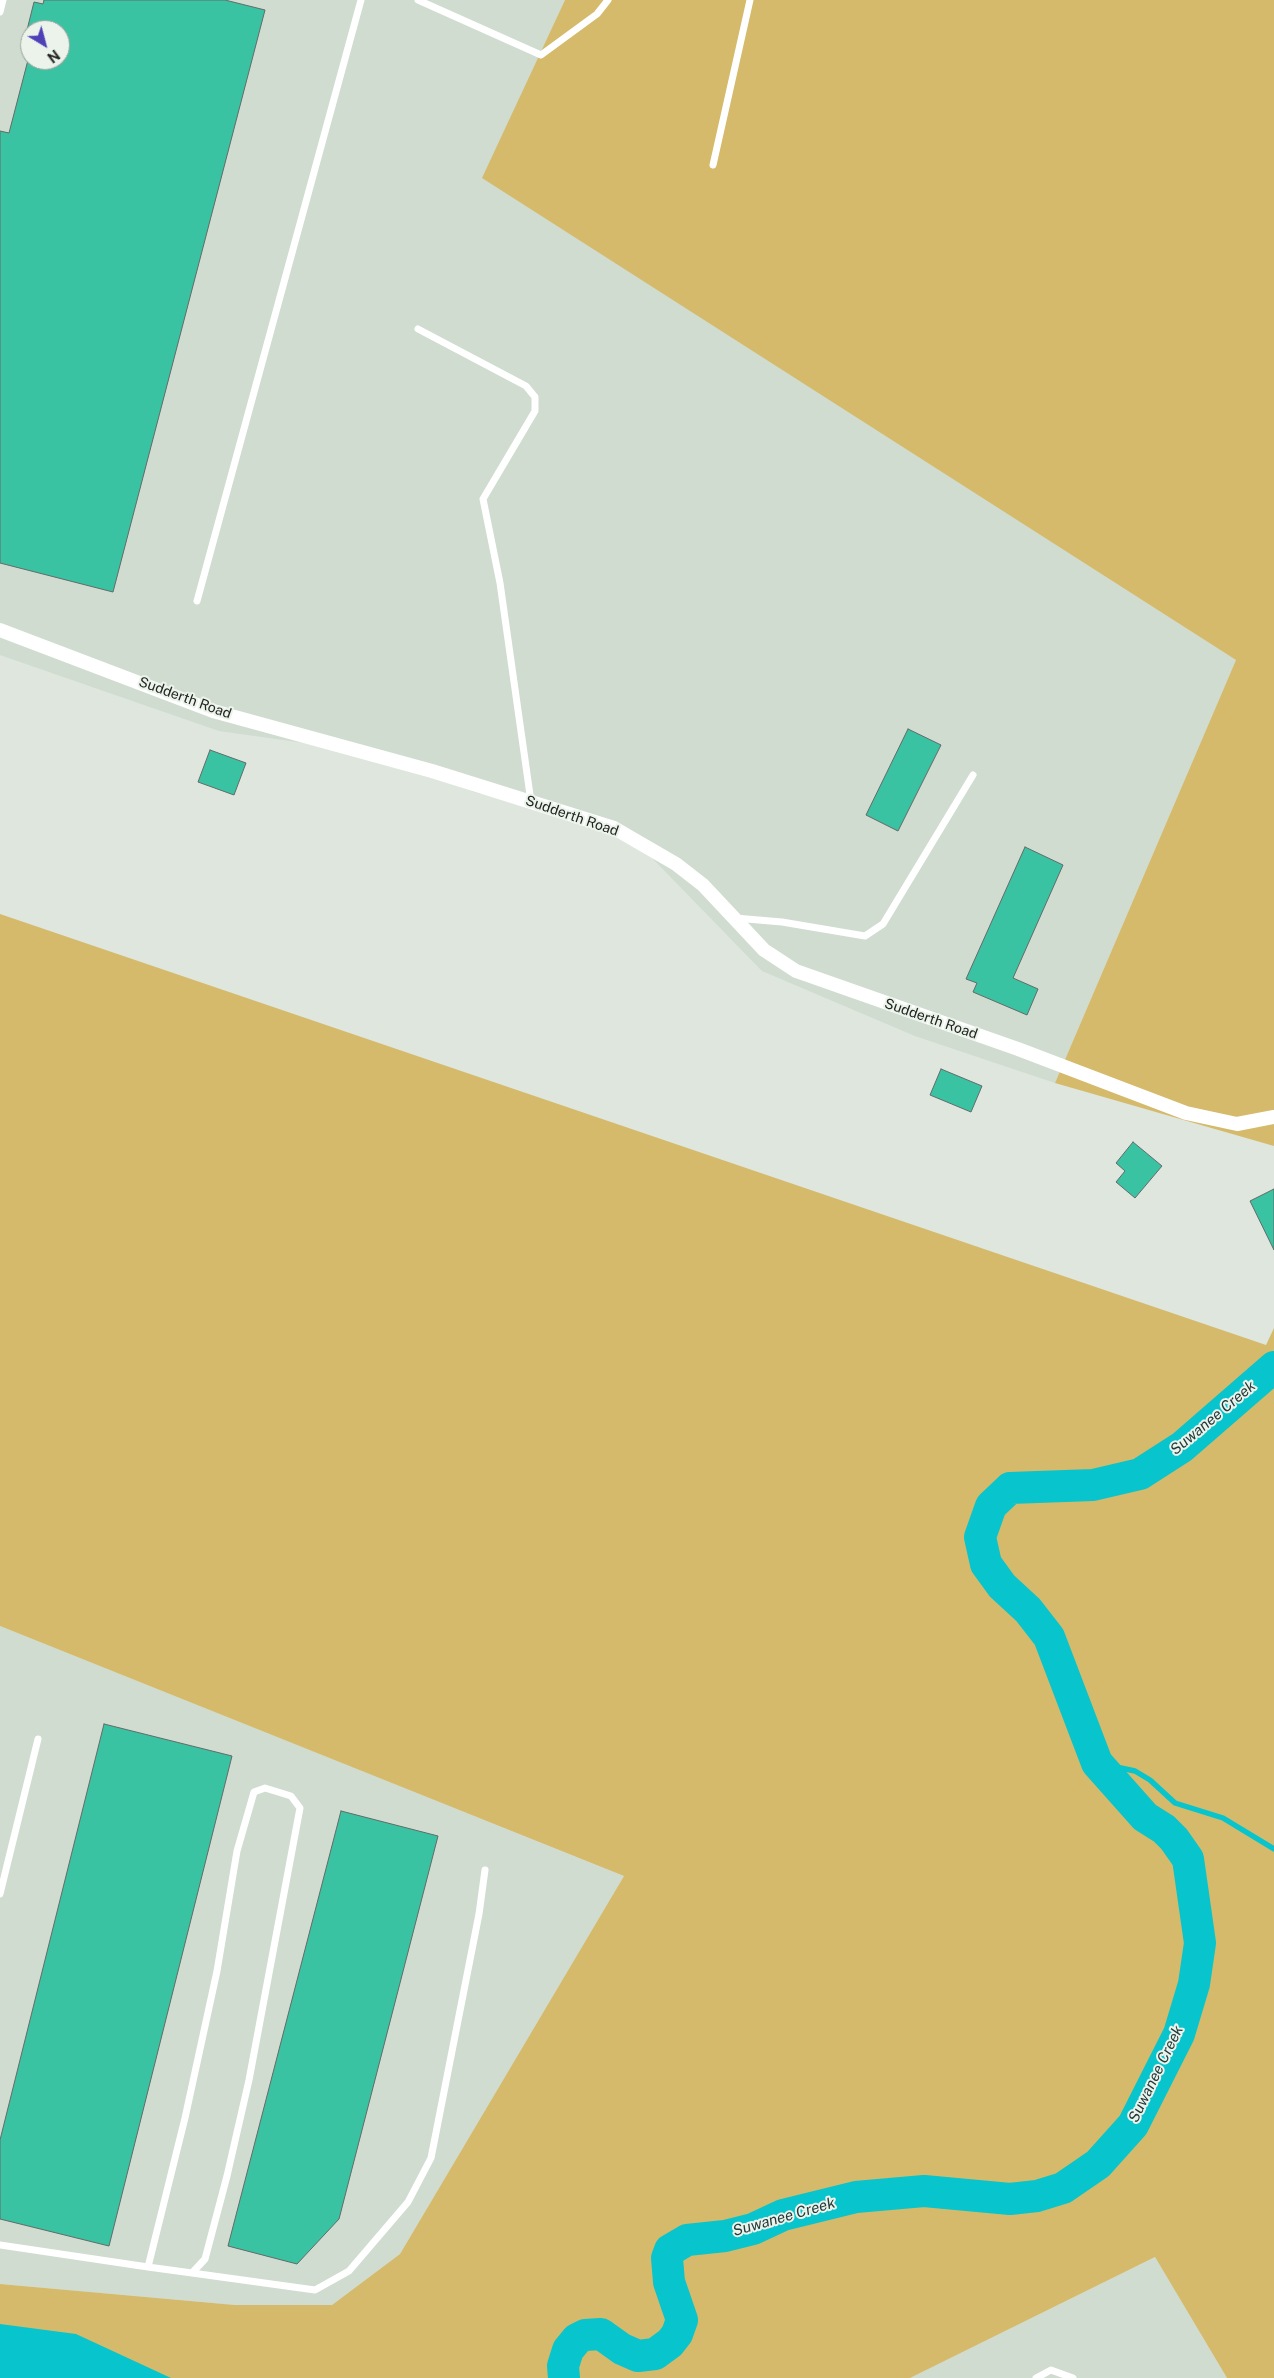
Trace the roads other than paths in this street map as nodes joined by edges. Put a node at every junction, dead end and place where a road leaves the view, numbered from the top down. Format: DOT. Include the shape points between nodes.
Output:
graph roads {
  1 [pos="3,0"];
  2 [pos="361,0"];
  3 [pos="418,0"];
  4 [pos="608,0"];
  5 [pos="750,0"];
  6 [pos="0,12"];
  7 [pos="713,165"];
  8 [pos="418,329"];
  9 [pos="198,601"];
  10 [pos="0,630"];
  11 [pos="973,775"];
  12 [pos="531,802"];
  13 [pos="734,918"];
  14 [pos="1274,1117"];
  15 [pos="38,1739"];
  16 [pos="485,1870"];
  17 [pos="0,1894"];
  18 [pos="0,2245"];
  19 [pos="148,2267"];
  20 [pos="192,2273"];
  21 [pos="1036,2378"];
  22 [pos="1073,2378"];
  1 -- 6 [label="lane"];
  2 -- 9 [label="lane"];
  3 -- 4 [label="lane" via="541,55 597,14"];
  5 -- 7 [label="lane"];
  8 -- 12 [label="lane" via="526,386 535,397 535,411 483,499 500,583"];
  10 -- 12 [label="street, Sudderth Road" via="213,710"];
  11 -- 13 [label="lane" via="883,924 865,936 782,922"];
  12 -- 13 [label="street, Sudderth Road" via="614,828 676,864 703,884"];
  13 -- 14 [label="street, Sudderth Road" via="764,950 796,971 1018,1049 1186,1113 1237,1124"];
  15 -- 17 [label="lane"];
  16 -- 20 [label="lane" via="480,1914 431,2158 408,2202 349,2271 315,2290"];
  18 -- 19 [label="lane"];
  19 -- 20 [label="lane"];
  19 -- 20 [label="lane" via="213,1989 237,1851 254,1792 265,1788 291,1796 300,1808 249,2080 204,2259"];
  21 -- 22 [label="lane" via="1051,2370"];
}
